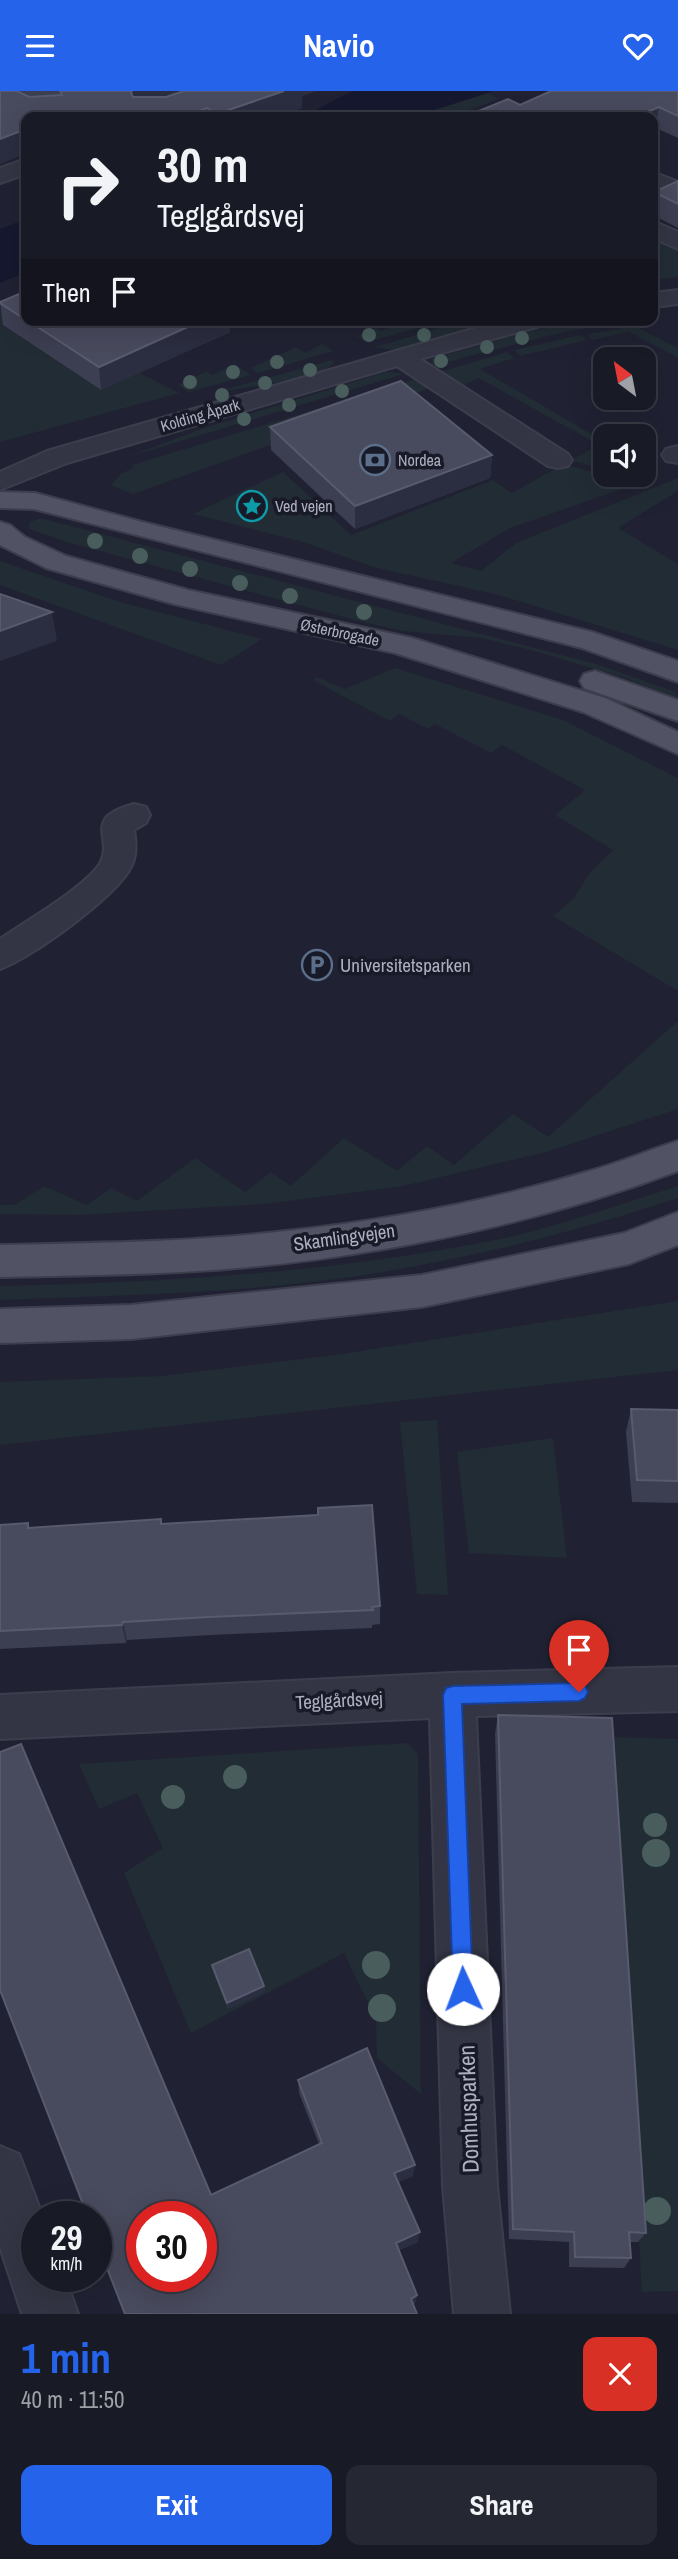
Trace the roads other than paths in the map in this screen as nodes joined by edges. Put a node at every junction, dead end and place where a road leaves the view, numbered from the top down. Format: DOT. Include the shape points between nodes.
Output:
graph roads {
  1 [pos="21,168"];
  2 [pos="0,176"];
  3 [pos="658,181"];
  4 [pos="658,196"];
  5 [pos="658,231"];
  6 [pos="678,242"];
  7 [pos="513,326"];
  8 [pos="402,356"];
  9 [pos="558,460"];
  10 [pos="0,482"];
  11 [pos="0,500"];
  12 [pos="0,531"];
  13 [pos="401,645"];
  14 [pos="678,672"];
  15 [pos="678,711"];
  16 [pos="678,744"];
  17 [pos="134,815"];
  18 [pos="0,956"];
  19 [pos="678,1156"];
  20 [pos="678,1228"];
  21 [pos="678,1237"];
  22 [pos="629,1248"];
  23 [pos="0,1261"];
  24 [pos="0,1326"];
  25 [pos="678,1689"];
  26 [pos="453,1695"];
  27 [pos="0,1717"];
  28 [pos="0,2173"];
  29 [pos="21,2231"];
  30 [pos="42,2292"];
  31 [pos="50,2314"];
  32 [pos="482,2314"];
  1 -- 2 [label="street"];
  3 -- 4 [label="street" via="673,188"];
  5 -- 6 [label="street"];
  7 -- 8 [label="street, Kolding Åpark"];
  8 -- 9 [label="street"];
  8 -- 10 [label="street, Kolding Åpark" via="57,457"];
  11 -- 14 [label="main road" via="35,501 592,641"];
  12 -- 13 [label="main road, Østerbrogade" via="56,562 184,598"];
  13 -- 15 [label="main road" via="483,649 590,679"];
  13 -- 16 [label="main road, Østerbrogade" via="594,705"];
  17 -- 18 [label="street" via="117,826 120,844 114,868 90,891"];
  19 -- 23 [label="main road, Skamlingvejen" via="496,1211 327,1242 167,1256"];
  20 -- 22 [label="main road"];
  21 -- 22 [label="street"];
  22 -- 24 [label="main road" via="422,1291 131,1322"];
  25 -- 26 [label="street, Teglgårdsvej"];
  26 -- 27 [label="street, Teglgårdsvej"];
  26 -- 32 [label="street, Domhusparken" via="470,2186"];
  28 -- 29 [label="street"];
  30 -- 31 [label="street"];
}
